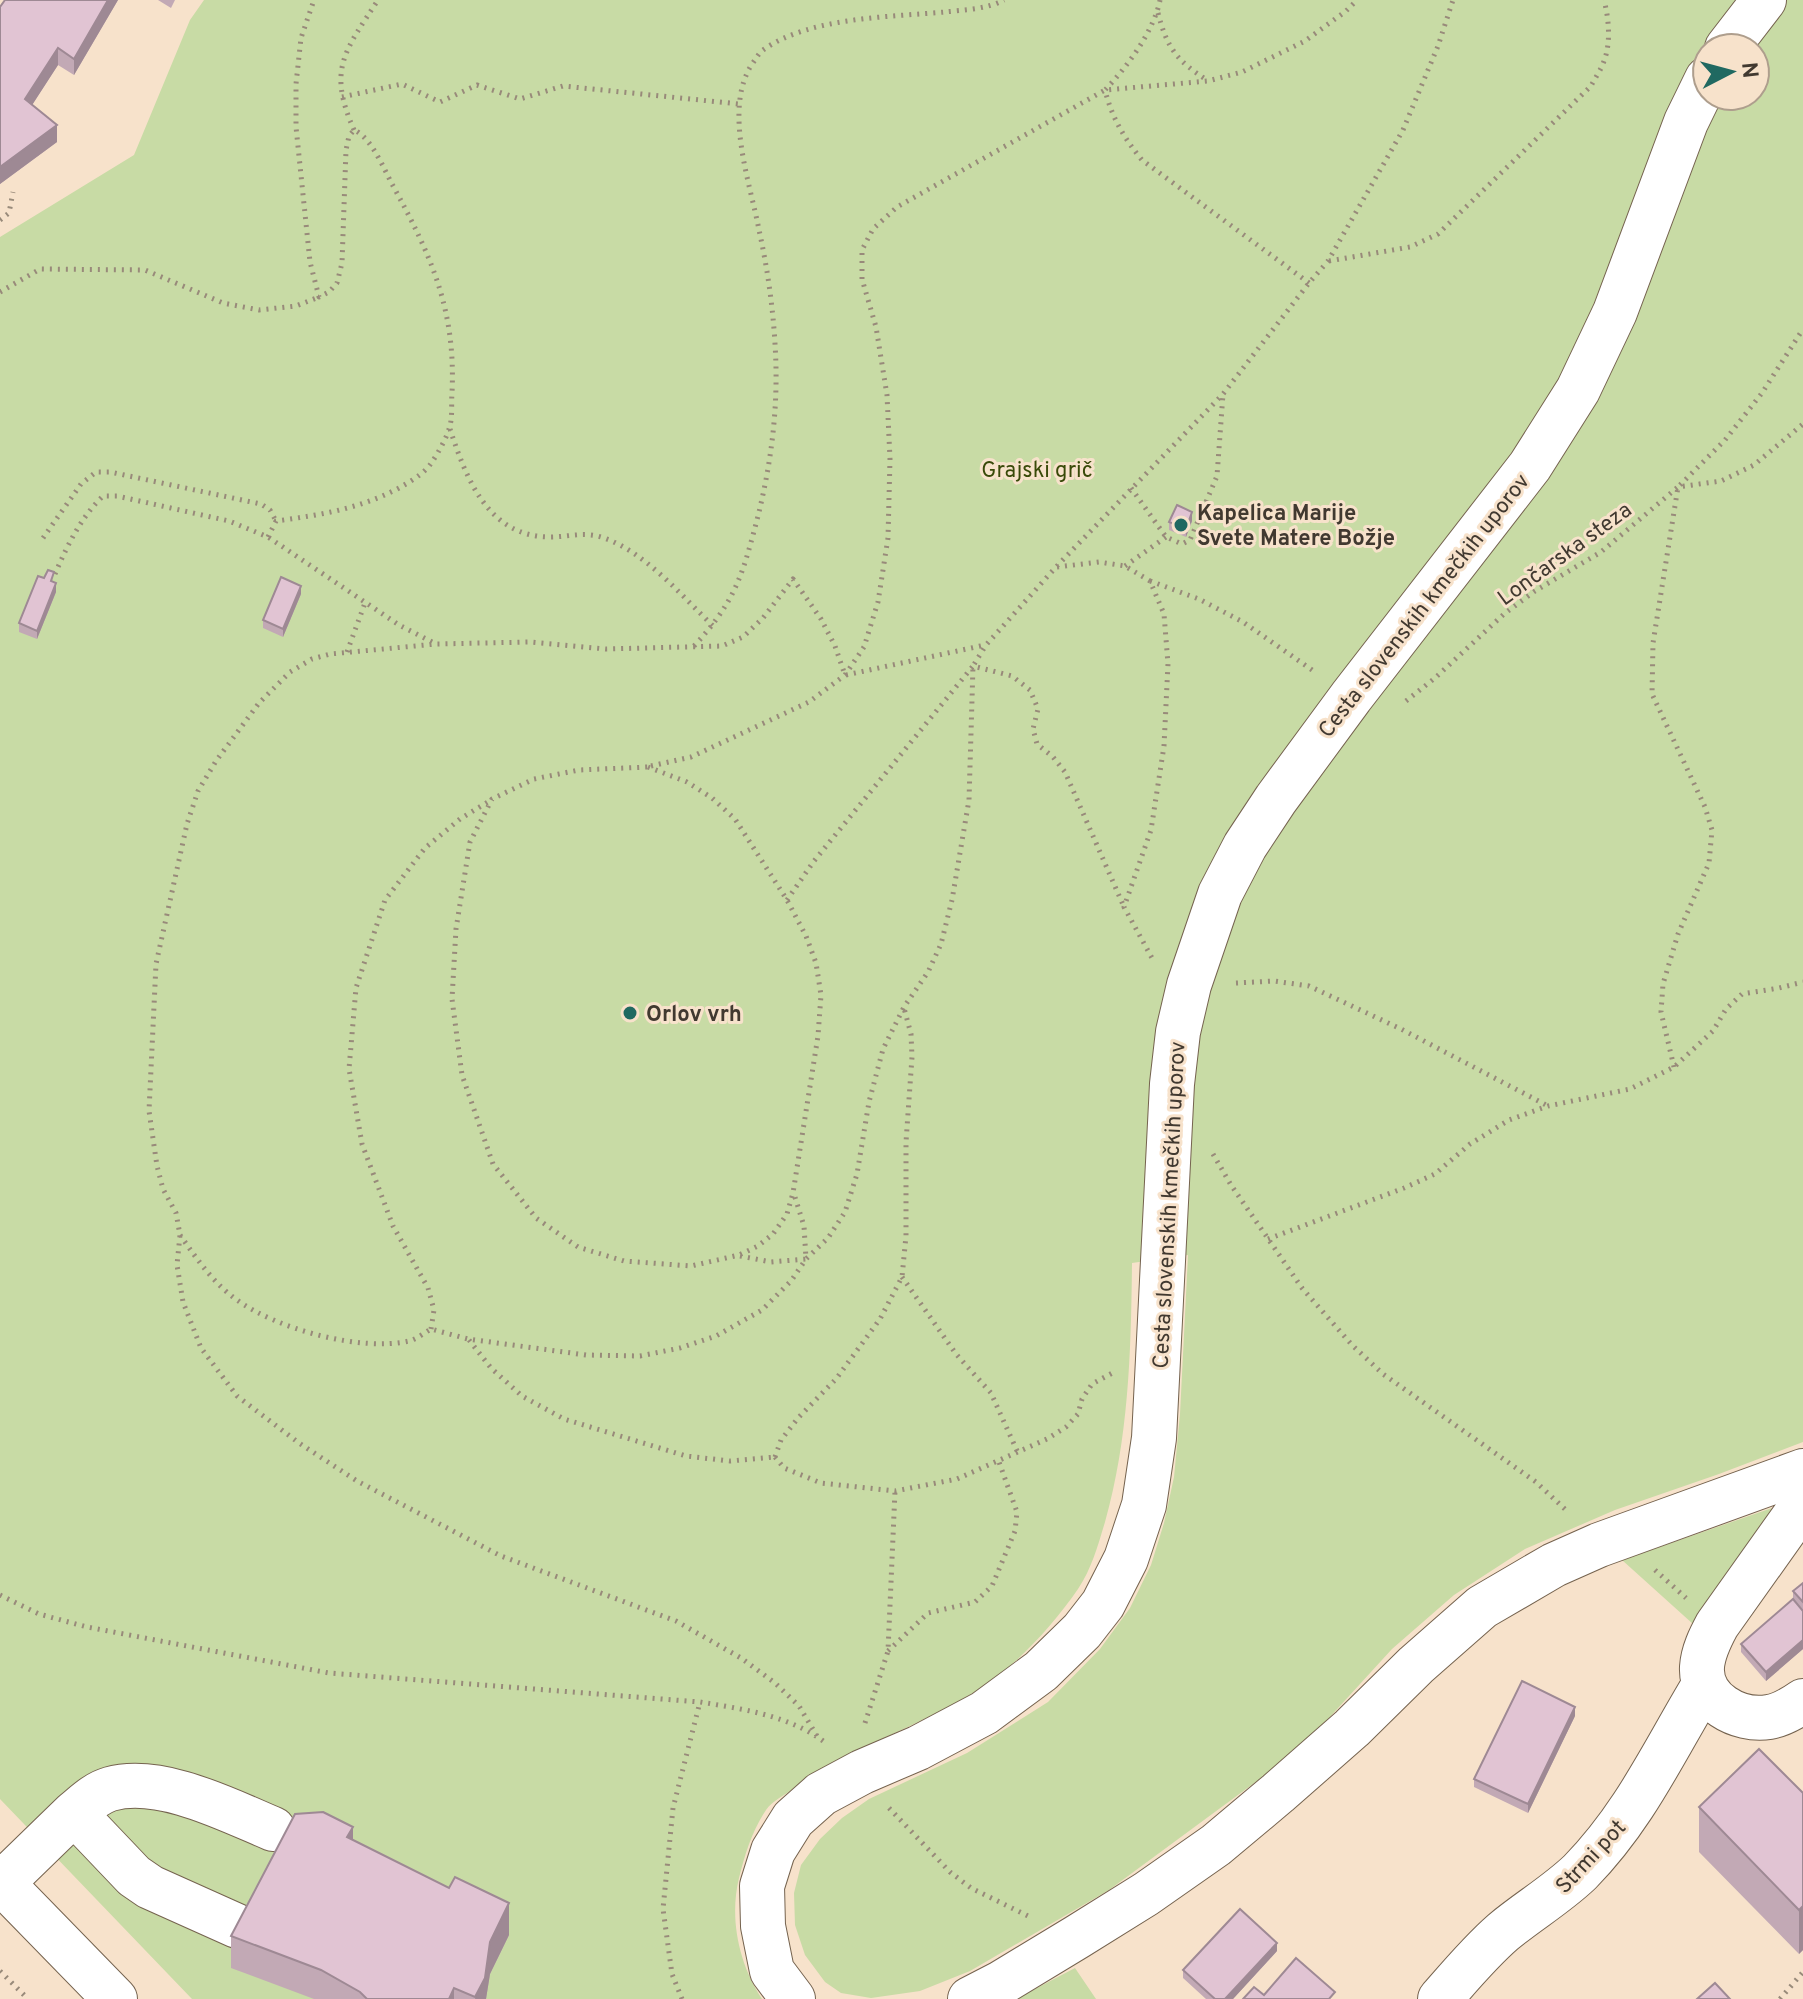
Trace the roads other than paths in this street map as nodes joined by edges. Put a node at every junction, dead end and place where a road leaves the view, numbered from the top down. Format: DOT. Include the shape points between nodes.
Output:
graph roads {
  1 [pos="1764,0"];
  2 [pos="1739,32"];
  3 [pos="1691,112"];
  4 [pos="1803,1471"];
  5 [pos="1803,1504"];
  6 [pos="1704,1685"];
  7 [pos="1797,1705"];
  8 [pos="74,1813"];
  9 [pos="273,1829"];
  10 [pos="1,1882"];
  11 [pos="237,1926"];
  12 [pos="115,1999"];
  13 [pos="793,1999"];
  14 [pos="970,1999"];
  15 [pos="1440,1999"];
  1 -- 2 [label="street"];
  3 -- 13 [label="street, Cesta slovenskih kmečkih uporov" via="1615,312 1578,390 1530,466 1276,799 1220,894 1178,1032 1154,1438 1144,1505 1126,1559 1103,1604 1041,1671 984,1713 821,1794 793,1819 773,1851 762,1886 772,1971"];
  4 -- 14 [label="street" via="1554,1565 1482,1607 1216,1845 1146,1894"];
  5 -- 6 [label="street, Strmi pot" via="1717,1625 1702,1668"];
  6 -- 7 [label="street" via="1730,1712 1751,1717 1769,1717"];
  6 -- 15 [label="street, Strmi pot" via="1620,1826 1580,1871 1503,1932"];
  8 -- 9 [label="street" via="109,1789 145,1787 203,1800"];
  8 -- 10 [label="street"];
  8 -- 11 [label="street" via="134,1876"];
  10 -- 12 [label="street"];
}
